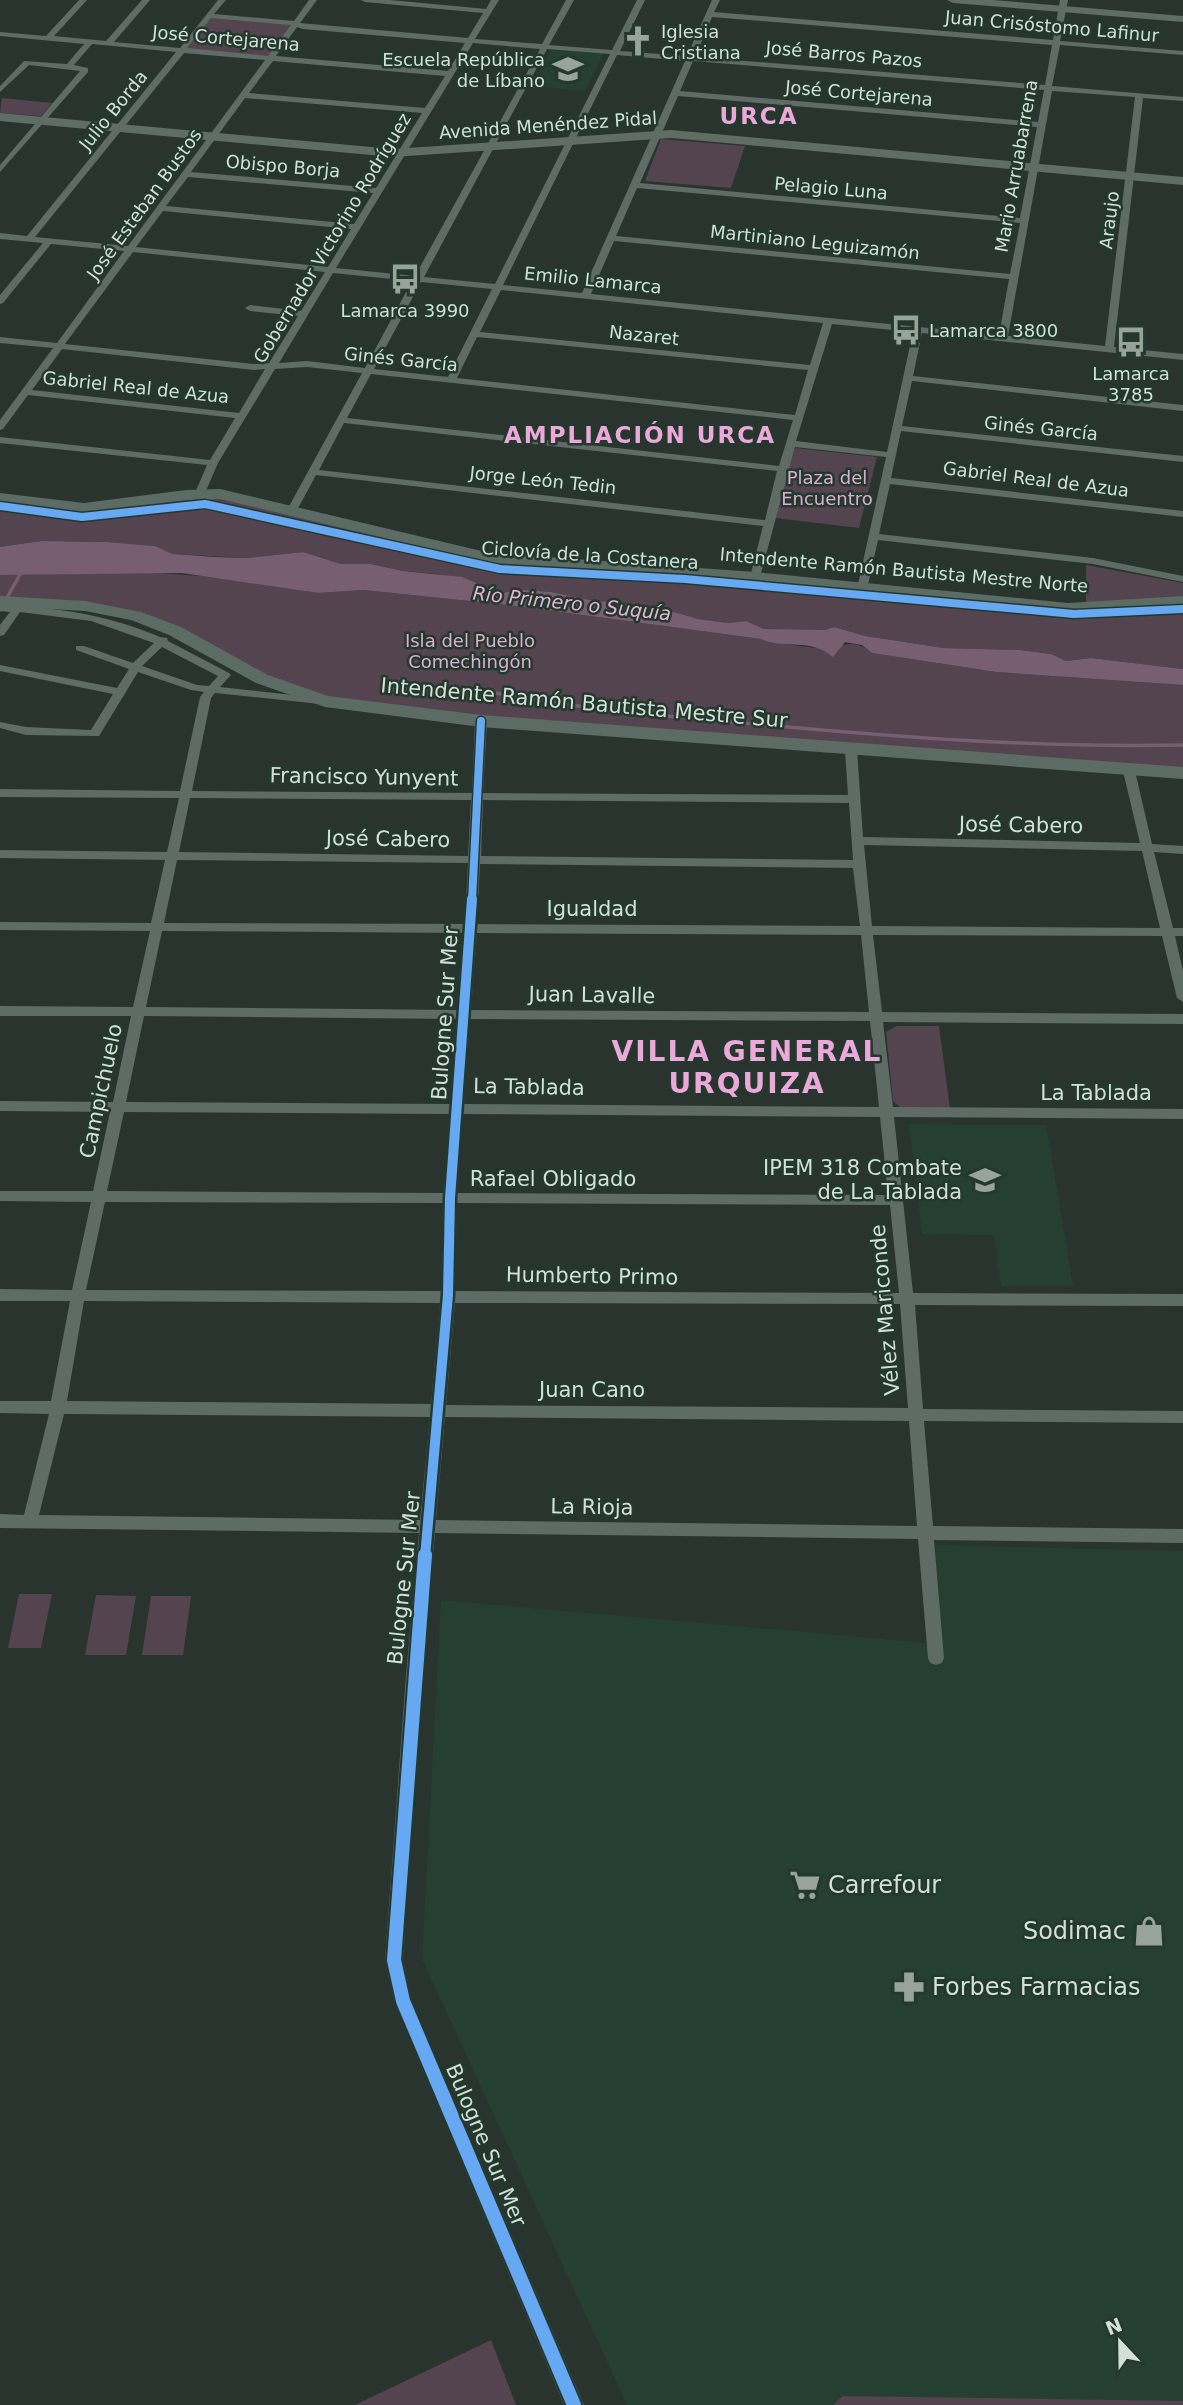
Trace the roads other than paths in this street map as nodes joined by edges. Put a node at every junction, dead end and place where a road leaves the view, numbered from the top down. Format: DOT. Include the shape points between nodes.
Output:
graph roads {
  1 [pos="83,0"];
  2 [pos="146,0"];
  3 [pos="222,0"];
  4 [pos="313,0"];
  5 [pos="365,0"];
  6 [pos="495,0"];
  7 [pos="570,0"];
  8 [pos="640,0"];
  9 [pos="716,0"];
  10 [pos="953,0"];
  11 [pos="1063,5"];
  12 [pos="488,11"];
  13 [pos="709,14"];
  14 [pos="209,16"];
  15 [pos="1183,19"];
  16 [pos="295,24"];
  17 [pos="0,34"];
  18 [pos="48,38"];
  19 [pos="470,41"];
  20 [pos="90,42"];
  21 [pos="1056,42"];
  22 [pos="109,43"];
  23 [pos="544,46"];
  24 [pos="182,49"];
  25 [pos="615,51"];
  26 [pos="1183,53"];
  27 [pos="691,56"];
  28 [pos="271,57"];
  29 [pos="69,66"];
  30 [pos="450,74"];
  31 [pos="1048,87"];
  32 [pos="0,90"];
  33 [pos="674,93"];
  34 [pos="243,95"];
  35 [pos="1139,95"];
  36 [pos="1183,99"];
  37 [pos="427,111"];
  38 [pos="0,117"];
  39 [pos="42,121"];
  40 [pos="1040,125"];
  41 [pos="119,128"];
  42 [pos="658,133"];
  43 [pos="213,137"];
  44 [pos="570,140"];
  45 [pos="489,147"];
  46 [pos="401,153"];
  47 [pos="1033,167"];
  48 [pos="0,170"];
  49 [pos="186,174"];
  50 [pos="1131,176"];
  51 [pos="1183,181"];
  52 [pos="635,185"];
  53 [pos="377,191"];
  54 [pos="160,208"];
  55 [pos="1023,221"];
  56 [pos="355,228"];
  57 [pos="0,236"];
  58 [pos="613,238"];
  59 [pos="29,239"];
  60 [pos="49,241"];
  61 [pos="130,250"];
  62 [pos="330,271"];
  63 [pos="1013,277"];
  64 [pos="416,279"];
  65 [pos="498,287"];
  66 [pos="586,295"];
  67 [pos="0,300"];
  68 [pos="250,308"];
  69 [pos="304,314"];
  70 [pos="828,321"];
  71 [pos="918,330"];
  72 [pos="473,334"];
  73 [pos="1003,339"];
  74 [pos="0,340"];
  75 [pos="58,348"];
  76 [pos="1109,349"];
  77 [pos="1183,357"];
  78 [pos="274,365"];
  79 [pos="813,368"];
  80 [pos="366,372"];
  81 [pos="907,378"];
  82 [pos="451,380"];
  83 [pos="26,392"];
  84 [pos="1183,408"];
  85 [pos="242,416"];
  86 [pos="798,418"];
  87 [pos="340,420"];
  88 [pos="0,427"];
  89 [pos="896,428"];
  90 [pos="0,440"];
  91 [pos="790,443"];
  92 [pos="890,455"];
  93 [pos="1183,459"];
  94 [pos="213,463"];
  95 [pos="783,469"];
  96 [pos="313,472"];
  97 [pos="884,480"];
  98 [pos="200,493"];
  99 [pos="0,498"];
  100 [pos="292,510"];
  101 [pos="1183,514"];
  102 [pos="768,523"];
  103 [pos="872,536"];
  104 [pos="755,577"];
  105 [pos="1183,579"];
  106 [pos="862,589"];
  107 [pos="1183,601"];
  108 [pos="9,606"];
  109 [pos="0,633"];
  110 [pos="163,640"];
  111 [pos="80,648"];
  112 [pos="135,667"];
  113 [pos="0,668"];
  114 [pos="211,691"];
  115 [pos="121,692"];
  116 [pos="325,701"];
  117 [pos="481,721"];
  118 [pos="0,725"];
  119 [pos="851,750"];
  120 [pos="1129,771"];
  121 [pos="1183,773"];
  122 [pos="0,793"];
  123 [pos="186,794"];
  124 [pos="479,797"];
  125 [pos="854,799"];
  126 [pos="857,841"];
  127 [pos="1145,848"];
  128 [pos="1183,850"];
  129 [pos="0,854"];
  130 [pos="174,855"];
  131 [pos="474,859"];
  132 [pos="859,864"];
  133 [pos="0,926"];
  134 [pos="159,926"];
  135 [pos="471,927"];
  136 [pos="868,930"];
  137 [pos="1167,932"];
  138 [pos="1183,932"];
  139 [pos="1183,998"];
  140 [pos="0,1011"];
  141 [pos="140,1011"];
  142 [pos="464,1014"];
  143 [pos="877,1018"];
  144 [pos="1183,1019"];
  145 [pos="0,1106"];
  146 [pos="119,1106"];
  147 [pos="457,1107"];
  148 [pos="887,1113"];
  149 [pos="1183,1114"];
  150 [pos="0,1196"];
  151 [pos="100,1196"];
  152 [pos="450,1198"];
  153 [pos="896,1200"];
  154 [pos="0,1295"];
  155 [pos="78,1295"];
  156 [pos="448,1295"];
  157 [pos="907,1300"];
  158 [pos="1183,1300"];
  159 [pos="0,1407"];
  160 [pos="58,1407"];
  161 [pos="439,1410"];
  162 [pos="915,1413"];
  163 [pos="1183,1417"];
  164 [pos="0,1521"];
  165 [pos="30,1521"];
  166 [pos="430,1525"];
  167 [pos="927,1534"];
  168 [pos="1183,1536"];
  169 [pos="936,1658"];
  170 [pos="574,2405"];
  1 -- 18 [label="street"];
  2 -- 22 [label="street"];
  3 -- 14 [label="street, Julio Borda"];
  4 -- 16 [label="street, José Esteban Bustos"];
  5 -- 12 [label="street"];
  6 -- 12 [label="street, Gobernador Victorino Rodríguez"];
  7 -- 23 [label="street"];
  8 -- 25 [label="street"];
  9 -- 13 [label="street"];
  10 -- 11 [label="main road"];
  11 -- 15 [label="main road"];
  11 -- 21 [label="street, Mario Arruabarrena"];
  12 -- 19 [label="street, Gobernador Victorino Rodríguez"];
  13 -- 21 [label="street, Juan Crisóstomo Lafinur"];
  13 -- 27 [label="street"];
  14 -- 16 [label="street, José Barros Pazos"];
  14 -- 24 [label="street, Julio Borda"];
  16 -- 19 [label="street, José Barros Pazos"];
  16 -- 28 [label="street, José Esteban Bustos"];
  17 -- 18 [label="street, José Cortejarena"];
  18 -- 20 [label="street, José Cortejarena"];
  19 -- 23 [label="street, José Barros Pazos"];
  19 -- 30 [label="street, Gobernador Victorino Rodríguez"];
  20 -- 22 [label="street, José Cortejarena"];
  20 -- 29 [label="street"];
  21 -- 26 [label="street, Juan Crisóstomo Lafinur"];
  21 -- 31 [label="street, Mario Arruabarrena"];
  22 -- 24 [label="street, José Cortejarena"];
  23 -- 25 [label="street, José Barros Pazos"];
  23 -- 45 [label="street"];
  24 -- 28 [label="street, José Cortejarena"];
  24 -- 41 [label="street, Julio Borda"];
  25 -- 27 [label="street, José Barros Pazos"];
  25 -- 44 [label="street"];
  27 -- 31 [label="street, José Barros Pazos"];
  27 -- 33 [label="street"];
  28 -- 30 [label="street, José Cortejarena"];
  28 -- 34 [label="street, José Esteban Bustos"];
  29 -- 32 [label="street" via="27,63"];
  29 -- 39 [label="street" via="85,69"];
  30 -- 37 [label="street, Gobernador Victorino Rodríguez"];
  31 -- 35 [label="street, José Barros Pazos"];
  31 -- 40 [label="street, Mario Arruabarrena"];
  33 -- 40 [label="street, José Cortejarena"];
  33 -- 42 [label="street"];
  34 -- 37 [label="street"];
  34 -- 43 [label="street, José Esteban Bustos"];
  35 -- 36 [label="street, José Barros Pazos"];
  35 -- 50 [label="street, Araujo"];
  37 -- 46 [label="street, Gobernador Victorino Rodríguez"];
  38 -- 39 [label="main road, Avenida Menéndez Pidal"];
  39 -- 41 [label="main road, Avenida Menéndez Pidal"];
  39 -- 48 [label="street"];
  40 -- 47 [label="street, Mario Arruabarrena"];
  41 -- 43 [label="main road, Avenida Menéndez Pidal"];
  41 -- 59 [label="street, Julio Borda"];
  42 -- 44 [label="main road, Avenida Menéndez Pidal"];
  42 -- 47 [label="main road, Avenida Menéndez Pidal"];
  42 -- 52 [label="street"];
  43 -- 46 [label="main road, Avenida Menéndez Pidal"];
  43 -- 49 [label="street, José Esteban Bustos"];
  44 -- 45 [label="main road, Avenida Menéndez Pidal"];
  44 -- 65 [label="street"];
  45 -- 46 [label="main road, Avenida Menéndez Pidal"];
  45 -- 64 [label="street"];
  46 -- 53 [label="street, Gobernador Victorino Rodríguez"];
  47 -- 50 [label="main road, Avenida Menéndez Pidal"];
  47 -- 55 [label="street, Mario Arruabarrena"];
  49 -- 53 [label="street, Obispo Borja"];
  49 -- 54 [label="street, José Esteban Bustos"];
  50 -- 51 [label="main road, Avenida Menéndez Pidal"];
  50 -- 76 [label="street, Araujo"];
  52 -- 55 [label="street, Pelagio Luna"];
  52 -- 58 [label="street"];
  53 -- 56 [label="street, Gobernador Victorino Rodríguez"];
  54 -- 56 [label="street"];
  54 -- 61 [label="street, José Esteban Bustos"];
  55 -- 63 [label="street, Mario Arruabarrena"];
  56 -- 62 [label="street, Gobernador Victorino Rodríguez"];
  57 -- 59 [label="street, Emilio Lamarca"];
  58 -- 63 [label="street, Martiniano Leguizamón"];
  58 -- 66 [label="street"];
  59 -- 60 [label="street, Emilio Lamarca"];
  60 -- 61 [label="street, Emilio Lamarca"];
  60 -- 67 [label="street"];
  61 -- 62 [label="street, Emilio Lamarca"];
  61 -- 75 [label="street, José Esteban Bustos"];
  62 -- 64 [label="street, Emilio Lamarca"];
  62 -- 69 [label="street, Gobernador Victorino Rodríguez"];
  63 -- 73 [label="street, Mario Arruabarrena"];
  64 -- 65 [label="street, Emilio Lamarca"];
  64 -- 80 [label="street"];
  65 -- 66 [label="street, Emilio Lamarca"];
  65 -- 72 [label="street"];
  66 -- 70 [label="street, Emilio Lamarca"];
  68 -- 69 [label="street"];
  69 -- 78 [label="street, Gobernador Victorino Rodríguez"];
  70 -- 71 [label="street, Emilio Lamarca"];
  70 -- 79 [label="street"];
  71 -- 73 [label="street, Emilio Lamarca"];
  71 -- 81 [label="street"];
  72 -- 79 [label="street, Nazaret"];
  72 -- 82 [label="street"];
  73 -- 76 [label="street, Emilio Lamarca"];
  74 -- 75 [label="street, Ginés García"];
  75 -- 78 [label="street, Ginés García" via="254,367"];
  75 -- 83 [label="street, José Esteban Bustos"];
  76 -- 77 [label="street, Emilio Lamarca"];
  78 -- 80 [label="street, Ginés García" via="307,364"];
  78 -- 85 [label="street, Gobernador Victorino Rodríguez"];
  79 -- 86 [label="street"];
  80 -- 82 [label="street, Ginés García"];
  80 -- 87 [label="street"];
  81 -- 84 [label="street"];
  81 -- 89 [label="street"];
  82 -- 86 [label="street, Ginés García"];
  83 -- 85 [label="street, Gabriel Real de Azua"];
  83 -- 88 [label="street, José Esteban Bustos"];
  85 -- 94 [label="street, Gobernador Victorino Rodríguez"];
  86 -- 91 [label="street"];
  87 -- 95 [label="street"];
  87 -- 96 [label="street"];
  89 -- 92 [label="street"];
  89 -- 93 [label="street, Ginés García"];
  90 -- 94 [label="street"];
  91 -- 92 [label="street"];
  91 -- 95 [label="street"];
  92 -- 97 [label="street"];
  94 -- 98 [label="street, Gobernador Victorino Rodríguez"];
  95 -- 102 [label="street"];
  96 -- 100 [label="street"];
  96 -- 102 [label="street, Jorge León Tedin"];
  97 -- 101 [label="street, Gabriel Real de Azua"];
  97 -- 103 [label="street"];
  98 -- 99 [label="main road, Intendente Ramón Bautista Mestre Norte" via="84,508"];
  98 -- 100 [label="main road, Intendente Ramón Bautista Mestre Norte"];
  100 -- 104 [label="main road, Intendente Ramón Bautista Mestre Norte" via="490,558"];
  102 -- 104 [label="street"];
  103 -- 105 [label="street" via="1094,561"];
  103 -- 106 [label="street"];
  104 -- 106 [label="main road, Intendente Ramón Bautista Mestre Norte"];
  106 -- 107 [label="main road, Intendente Ramón Bautista Mestre Norte" via="1068,608"];
  108 -- 109 [label="street"];
  108 -- 110 [label="street" via="90,616"];
  108 -- 116 [label="main road, Intendente Ramón Bautista Mestre Sur" via="85,606 135,616 175,631 262,679"];
  110 -- 112 [label="street"];
  110 -- 114 [label="street, Campichuelo" via="225,675"];
  111 -- 112 [label="street"];
  112 -- 114 [label="street"];
  112 -- 115 [label="street"];
  113 -- 115 [label="street"];
  114 -- 116 [label="street"];
  114 -- 123 [label="street, Campichuelo"];
  115 -- 118 [label="street" via="90,736"];
  116 -- 117 [label="main road, Intendente Ramón Bautista Mestre Sur"];
  117 -- 119 [label="main road, Intendente Ramón Bautista Mestre Sur"];
  117 -- 124 [label="street, Bulogne Sur Mer"];
  119 -- 120 [label="main road, Intendente Ramón Bautista Mestre Sur"];
  119 -- 125 [label="street, Vélez Mariconde"];
  120 -- 121 [label="main road, Intendente Ramón Bautista Mestre Sur"];
  120 -- 127 [label="street"];
  122 -- 123 [label="street, Francisco Yunyent"];
  123 -- 124 [label="street, Francisco Yunyent"];
  123 -- 130 [label="street, Campichuelo"];
  124 -- 125 [label="street, Francisco Yunyent"];
  124 -- 131 [label="street, Bulogne Sur Mer"];
  125 -- 126 [label="street, Vélez Mariconde"];
  126 -- 127 [label="street, José Cabero"];
  126 -- 132 [label="street, Vélez Mariconde"];
  127 -- 128 [label="street, José Cabero"];
  127 -- 137 [label="street"];
  129 -- 130 [label="street, José Cabero"];
  130 -- 131 [label="street, José Cabero"];
  130 -- 134 [label="street, Campichuelo"];
  131 -- 132 [label="street, José Cabero"];
  131 -- 135 [label="street, Bulogne Sur Mer"];
  132 -- 136 [label="street, Vélez Mariconde"];
  133 -- 134 [label="street, Igualdad"];
  134 -- 135 [label="street, Igualdad"];
  134 -- 141 [label="street, Campichuelo"];
  135 -- 136 [label="street, Igualdad"];
  135 -- 142 [label="street, Bulogne Sur Mer"];
  136 -- 137 [label="street, Igualdad"];
  136 -- 143 [label="street, Vélez Mariconde"];
  137 -- 138 [label="street, Igualdad"];
  137 -- 139 [label="street"];
  140 -- 141 [label="street, Juan Lavalle"];
  141 -- 142 [label="street, Juan Lavalle"];
  141 -- 146 [label="street, Campichuelo"];
  142 -- 143 [label="street, Juan Lavalle"];
  142 -- 147 [label="street, Bulogne Sur Mer"];
  143 -- 144 [label="street, Juan Lavalle"];
  143 -- 148 [label="street, Vélez Mariconde"];
  145 -- 146 [label="street, La Tablada"];
  146 -- 147 [label="street, La Tablada"];
  146 -- 151 [label="street, Campichuelo"];
  147 -- 148 [label="street, La Tablada"];
  147 -- 152 [label="street, Bulogne Sur Mer"];
  148 -- 149 [label="street, La Tablada"];
  148 -- 153 [label="street, Vélez Mariconde"];
  150 -- 151 [label="street, Rafael Obligado"];
  151 -- 152 [label="street, Rafael Obligado"];
  151 -- 155 [label="street, Campichuelo"];
  152 -- 153 [label="street, Rafael Obligado"];
  152 -- 156 [label="street, Bulogne Sur Mer"];
  153 -- 157 [label="street, Vélez Mariconde"];
  154 -- 155 [label="street, Humberto Primo"];
  155 -- 156 [label="street, Humberto Primo"];
  155 -- 160 [label="street, Campichuelo"];
  156 -- 157 [label="street, Humberto Primo"];
  156 -- 161 [label="street, Bulogne Sur Mer"];
  157 -- 158 [label="street, Humberto Primo"];
  157 -- 162 [label="street, Vélez Mariconde"];
  159 -- 160 [label="street, Juan Cano"];
  160 -- 161 [label="street, Juan Cano"];
  160 -- 165 [label="street, Campichuelo"];
  161 -- 162 [label="street, Juan Cano"];
  161 -- 166 [label="street, Bulogne Sur Mer"];
  162 -- 163 [label="street, Juan Cano"];
  162 -- 167 [label="street, Vélez Mariconde"];
  164 -- 165 [label="street, La Rioja"];
  165 -- 166 [label="street, La Rioja"];
  166 -- 167 [label="street, La Rioja"];
  166 -- 170 [label="street, Bulogne Sur Mer" via="414,1675 396,1972 403,2001"];
  167 -- 168 [label="street, La Rioja"];
  167 -- 169 [label="street, Vélez Mariconde"];
}
